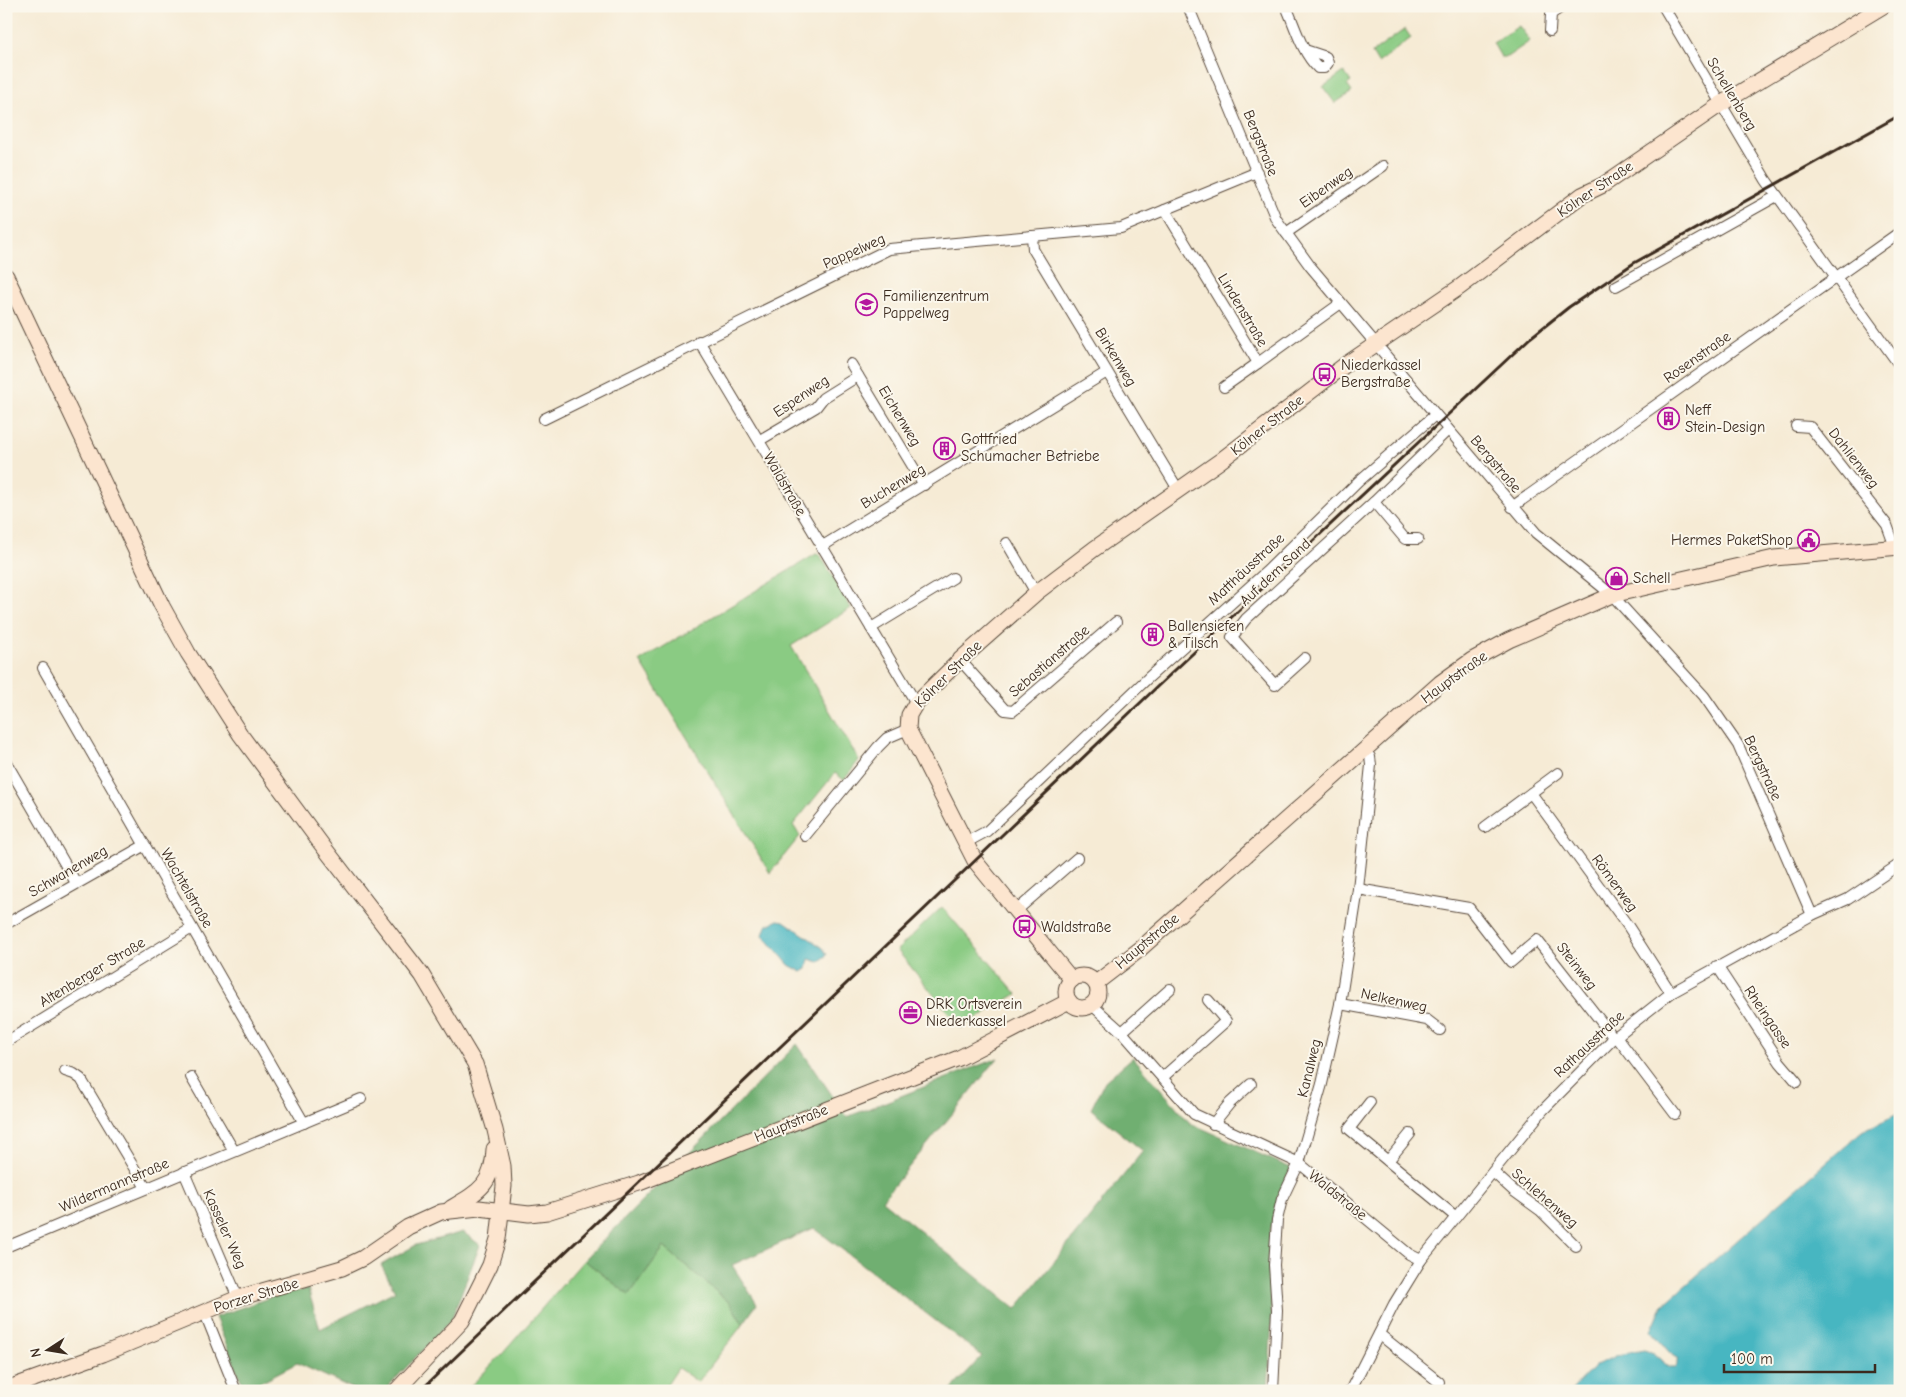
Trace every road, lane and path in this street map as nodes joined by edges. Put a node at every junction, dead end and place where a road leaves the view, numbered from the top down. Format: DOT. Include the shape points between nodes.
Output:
graph roads {
  1 [pos="1188,6"];
  2 [pos="1286,6"];
  3 [pos="1563,6"];
  4 [pos="1663,6"];
  5 [pos="1883,6"];
  6 [pos="1550,31"];
  7 [pos="1305,50"];
  8 [pos="1721,104"];
  9 [pos="1383,166"];
  10 [pos="1257,172"];
  11 [pos="1777,196"];
  12 [pos="1165,210"];
  13 [pos="1900,232"];
  14 [pos="1286,233"];
  15 [pos="1032,236"];
  16 [pos="6,276"];
  17 [pos="1836,277"];
  18 [pos="1616,286"];
  19 [pos="1342,303"];
  20 [pos="699,341"];
  21 [pos="1376,345"];
  22 [pos="1898,359"];
  23 [pos="1258,363"];
  24 [pos="851,364"];
  25 [pos="1107,372"];
  26 [pos="858,376"];
  27 [pos="1224,387"];
  28 [pos="1435,415"];
  29 [pos="544,419"];
  30 [pos="1796,426"];
  31 [pos="1448,430"];
  32 [pos="760,440"];
  33 [pos="924,485"];
  34 [pos="1179,491"];
  35 [pos="1374,502"];
  36 [pos="1512,506"];
  37 [pos="1418,539"];
  38 [pos="1007,543"];
  39 [pos="822,546"];
  40 [pos="1897,547"];
  41 [pos="953,578"];
  42 [pos="1036,593"];
  43 [pos="1612,595"];
  44 [pos="1116,622"];
  45 [pos="871,628"];
  46 [pos="1306,658"];
  47 [pos="960,660"];
  48 [pos="43,668"];
  49 [pos="916,702"];
  50 [pos="908,729"];
  51 [pos="1365,751"];
  52 [pos="6,762"];
  53 [pos="1558,773"];
  54 [pos="1531,793"];
  55 [pos="1486,827"];
  56 [pos="805,836"];
  57 [pos="965,843"];
  58 [pos="145,845"];
  59 [pos="1077,858"];
  60 [pos="1900,864"];
  61 [pos="76,883"];
  62 [pos="1358,889"];
  63 [pos="1016,911"];
  64 [pos="1812,915"];
  65 [pos="7,922"];
  66 [pos="192,928"];
  67 [pos="1717,966"];
  68 [pos="1072,980"];
  69 [pos="1096,983"];
  70 [pos="1170,989"];
  71 [pos="1671,992"];
  72 [pos="1208,1000"];
  73 [pos="1069,1001"];
  74 [pos="1340,1004"];
  75 [pos="1092,1005"];
  76 [pos="1440,1030"];
  77 [pos="1122,1032"];
  78 [pos="1615,1037"];
  79 [pos="6,1042"];
  80 [pos="65,1071"];
  81 [pos="191,1077"];
  82 [pos="1163,1077"];
  83 [pos="1797,1082"];
  84 [pos="1251,1084"];
  85 [pos="361,1099"];
  86 [pos="1370,1102"];
  87 [pos="1675,1114"];
  88 [pos="304,1122"];
  89 [pos="1213,1124"];
  90 [pos="495,1130"];
  91 [pos="1410,1134"];
  92 [pos="234,1152"];
  93 [pos="1388,1161"];
  94 [pos="1299,1163"];
  95 [pos="184,1172"];
  96 [pos="1493,1172"];
  97 [pos="146,1188"];
  98 [pos="449,1209"];
  99 [pos="502,1210"];
  100 [pos="1456,1217"];
  101 [pos="1576,1246"];
  102 [pos="6,1247"];
  103 [pos="1421,1260"];
  104 [pos="238,1298"];
  105 [pos="204,1311"];
  106 [pos="1379,1334"];
  107 [pos="1439,1382"];
  108 [pos="6,1389"];
  109 [pos="236,1391"];
  110 [pos="396,1391"];
  111 [pos="1273,1391"];
  112 [pos="1350,1391"];
  1 -- 10 [label="street, Bergstraße"];
  2 -- 7 [label="street"];
  3 -- 6 [label="street" via="1552,14"];
  4 -- 8 [label="street, Schellenberg"];
  5 -- 8 [label="street, Kölner Straße"];
  8 -- 11 [label="street, Schellenberg"];
  8 -- 21 [label="street, Kölner Straße" via="1582,195 1460,287"];
  9 -- 14 [label="street, Eibenweg"];
  10 -- 12 [label="street, Pappelweg"];
  10 -- 14 [label="street, Bergstraße" via="1276,219"];
  11 -- 17 [label="street, Schellenberg"];
  11 -- 18 [label="street"];
  12 -- 15 [label="street, Pappelweg" via="1121,228"];
  12 -- 23 [label="street, Lindenstraße"];
  13 -- 17 [label="street, Rosenstraße"];
  14 -- 19 [label="street, Bergstraße"];
  15 -- 20 [label="street, Pappelweg" via="889,248"];
  15 -- 25 [label="street, Birkenweg" via="1033,249"];
  16 -- 90 [label="street" via="162,606 188,653 265,770 422,975 475,1064"];
  17 -- 22 [label="street, Schellenberg"];
  17 -- 36 [label="street, Rosenstraße"];
  19 -- 21 [label="street, Bergstraße"];
  19 -- 23 [label="street, Lindenstraße"];
  20 -- 29 [label="street, Pappelweg"];
  20 -- 32 [label="street, Waldstraße"];
  21 -- 28 [label="street, Bergstraße"];
  21 -- 34 [label="street, Kölner Straße"];
  23 -- 27 [label="street"];
  24 -- 26 [label="street, Eichenweg"];
  25 -- 33 [label="street, Buchenweg"];
  25 -- 34 [label="street, Birkenweg"];
  26 -- 32 [label="street, Espenweg" via="823,398 816,407"];
  26 -- 33 [label="street, Eichenweg"];
  28 -- 31 [label="street, Bergstraße"];
  28 -- 57 [label="street, Matthäusstraße" via="1358,481 1266,572 1148,678 987,831"];
  30 -- 40 [label="street, Dahlienweg" via="1810,427 1887,525"];
  31 -- 35 [label="street, Auf dem Sand"];
  31 -- 36 [label="street, Bergstraße"];
  32 -- 39 [label="street, Waldstraße"];
  33 -- 39 [label="street, Buchenweg"];
  34 -- 42 [label="street, Kölner Straße"];
  35 -- 37 [label="street" via="1405,539"];
  35 -- 46 [label="street, Auf dem Sand" via="1293,574 1232,637 1275,685"];
  36 -- 43 [label="street, Bergstraße" via="1536,534"];
  38 -- 42 [label="street"];
  39 -- 45 [label="street, Waldstraße"];
  40 -- 43 [label="street, Hauptstraße" via="1774,558"];
  41 -- 45 [label="street"];
  42 -- 47 [label="street, Kölner Straße"];
  43 -- 51 [label="street, Hauptstraße" via="1509,640 1472,660 1440,683"];
  43 -- 64 [label="street, Bergstraße" via="1704,696 1738,745"];
  44 -- 47 [label="street, Sebastianstraße" via="1013,711 1005,710"];
  45 -- 49 [label="street, Waldstraße"];
  47 -- 49 [label="street, Kölner Straße"];
  48 -- 58 [label="street, Wachtelstraße"];
  49 -- 50 [label="street, Kölner Straße" via="909,716"];
  50 -- 56 [label="street" via="887,738 878,747"];
  50 -- 57 [label="street"];
  51 -- 62 [label="street, Kanalweg" via="1371,764"];
  51 -- 69 [label="street, Hauptstraße" via="1140,950"];
  52 -- 61 [label="street"];
  53 -- 54 [label="street"];
  54 -- 55 [label="street"];
  54 -- 71 [label="street, Römerweg" via="1628,926"];
  57 -- 63 [label="street" via="975,861"];
  58 -- 61 [label="street, Schwanenweg"];
  58 -- 66 [label="street, Wachtelstraße"];
  59 -- 63 [label="street"];
  60 -- 64 [label="street, Rathausstraße" via="1848,899"];
  61 -- 65 [label="street, Schwanenweg"];
  62 -- 74 [label="street, Kanalweg"];
  62 -- 78 [label="street, Steinweg" via="1469,908 1511,962 1537,940"];
  63 -- 68 [label="street"];
  64 -- 67 [label="street, Rathausstraße"];
  66 -- 79 [label="street, Altenberger Straße"];
  66 -- 88 [label="street, Wachtelstraße"];
  67 -- 71 [label="street, Rathausstraße"];
  67 -- 83 [label="street, Rheingasse" via="1780,1062"];
  68 -- 69 [label="street" via="1087,976"];
  68 -- 73 [label="street" via="1066,990"];
  69 -- 75 [label="street" via="1098,994"];
  70 -- 77 [label="street"];
  71 -- 78 [label="street, Rathausstraße"];
  72 -- 82 [label="street" via="1226,1021"];
  73 -- 75 [label="street" via="1080,1008"];
  73 -- 99 [label="street, Hauptstraße" via="959,1058 639,1183 547,1212 529,1214"];
  74 -- 76 [label="street, Nelkenweg" via="1427,1020"];
  74 -- 94 [label="street, Kanalweg" via="1322,1084"];
  75 -- 77 [label="street, Waldstraße"];
  77 -- 82 [label="street, Waldstraße"];
  78 -- 87 [label="street"];
  78 -- 96 [label="street, Rathausstraße" via="1543,1110"];
  80 -- 97 [label="street" via="81,1079"];
  81 -- 92 [label="street"];
  82 -- 89 [label="street, Waldstraße" via="1194,1114"];
  84 -- 89 [label="street"];
  85 -- 88 [label="street, Wildermannstraße"];
  86 -- 93 [label="street" via="1349,1129"];
  88 -- 92 [label="street, Wildermannstraße"];
  89 -- 94 [label="street, Waldstraße"];
  90 -- 98 [label="street" via="494,1165 490,1179 474,1195"];
  90 -- 99 [label="street" via="503,1166"];
  91 -- 93 [label="street"];
  92 -- 95 [label="street, Wildermannstraße"];
  93 -- 100 [label="street"];
  94 -- 103 [label="street, Waldstraße" via="1409,1254"];
  94 -- 111 [label="street, Kanalweg" via="1282,1199 1274,1241 1277,1310"];
  95 -- 97 [label="street, Wildermannstraße"];
  95 -- 104 [label="street, Kasseler Weg"];
  96 -- 100 [label="street, Rathausstraße"];
  96 -- 101 [label="street, Schlehenweg"];
  97 -- 102 [label="street, Wildermannstraße"];
  98 -- 99 [label="street, Porzer Straße"];
  98 -- 104 [label="street, Porzer Straße" via="408,1227 370,1254 342,1268"];
  99 -- 110 [label="street" via="495,1251 468,1312"];
  100 -- 103 [label="street, Rathausstraße"];
  103 -- 106 [label="street, Rathausstraße"];
  104 -- 105 [label="street, Porzer Straße"];
  105 -- 108 [label="street, Porzer Straße" via="103,1354"];
  105 -- 109 [label="street"];
  106 -- 107 [label="street"];
  106 -- 112 [label="street, Rathausstraße"];
}
